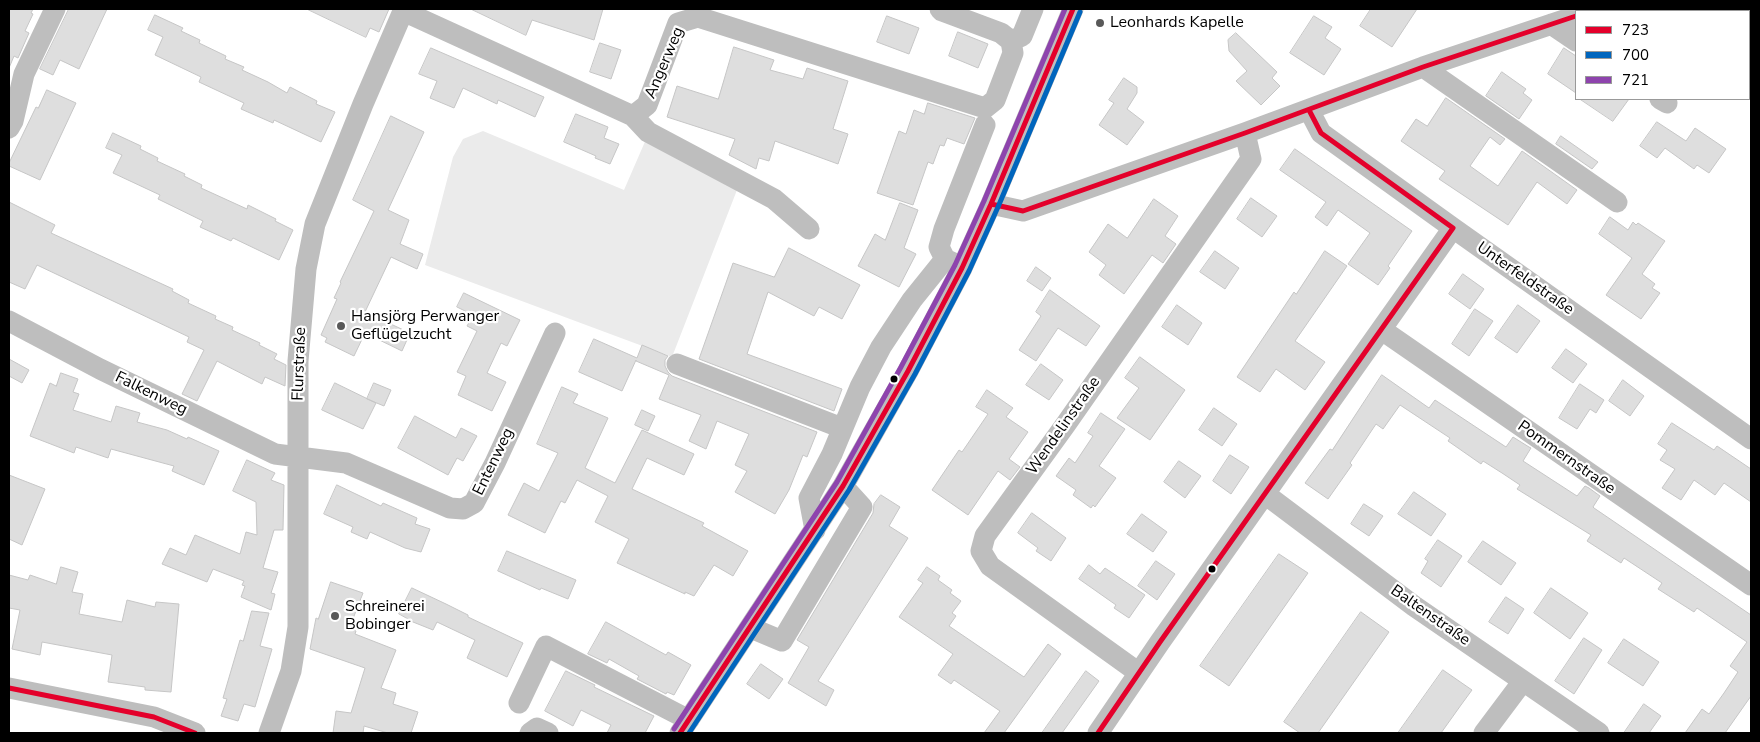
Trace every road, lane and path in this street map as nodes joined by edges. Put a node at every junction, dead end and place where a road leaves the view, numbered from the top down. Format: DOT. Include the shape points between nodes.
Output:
graph roads {
  1 [pos="55,9"];
  2 [pos="940,9"];
  3 [pos="1033,9"];
  4 [pos="1073,9"];
  5 [pos="404,10"];
  6 [pos="1575,16"];
  7 [pos="1552,24"];
  8 [pos="1575,40"];
  9 [pos="1011,41"];
  10 [pos="1422,67"];
  11 [pos="1309,110"];
  12 [pos="633,116"];
  13 [pos="985,125"];
  14 [pos="9,128"];
  15 [pos="1245,133"];
  16 [pos="1617,202"];
  17 [pos="992,204"];
  18 [pos="1453,228"];
  19 [pos="808,229"];
  20 [pos="954,264"];
  21 [pos="9,321"];
  22 [pos="1382,330"];
  23 [pos="554,333"];
  24 [pos="676,364"];
  25 [pos="842,428"];
  26 [pos="1751,439"];
  27 [pos="297,457"];
  28 [pos="843,486"];
  29 [pos="1265,494"];
  30 [pos="815,530"];
  31 [pos="1751,586"];
  32 [pos="751,628"];
  33 [pos="1140,673"];
  34 [pos="1523,681"];
  35 [pos="9,688"];
  36 [pos="519,703"];
  37 [pos="684,727"];
  38 [pos="195,733"];
  39 [pos="269,733"];
  40 [pos="530,733"];
  41 [pos="548,733"];
  42 [pos="1098,733"];
  43 [pos="1484,733"];
  44 [pos="1600,733"];
  1 -- 14 [label="street" via="24,74"];
  2 -- 9 [label="street" via="1001,33"];
  3 -- 9 [label="street" via="1022,36"];
  4 -- 17 [label="street"];
  5 -- 12 [label="street, Angerweg"];
  5 -- 27 [label="street, Flurstraße" via="316,224 306,269 300,341"];
  6 -- 7 [label="street"];
  7 -- 8 [label="street"];
  7 -- 10 [label="street"];
  9 -- 12 [label="street, Angerweg" via="1013,53 995,100 985,108 698,17 678,23 647,105"];
  10 -- 11 [label="street"];
  10 -- 16 [label="street"];
  11 -- 15 [label="street"];
  11 -- 18 [label="street, Unterfeldstraße" via="1321,133"];
  12 -- 19 [label="street" via="648,132 774,199"];
  13 -- 20 [label="street" via="939,247"];
  15 -- 17 [label="street" via="1023,211"];
  15 -- 33 [label="street, Wendelinstraße" via="1251,158 985,536 981,551 990,566"];
  17 -- 20 [label="street"];
  18 -- 22 [label="street"];
  18 -- 26 [label="street, Unterfeldstraße"];
  20 -- 25 [label="street" via="912,300 881,347"];
  20 -- 28 [label="street" via="908,371"];
  21 -- 27 [label="street, Falkenweg" via="275,454"];
  22 -- 29 [label="street"];
  22 -- 31 [label="street, Pommernstraße"];
  23 -- 27 [label="street, Entenweg" via="474,503 463,509 450,508 346,463"];
  24 -- 25 [label="street"];
  25 -- 30 [label="street" via="809,498"];
  27 -- 39 [label="street, Flurstraße" via="298,627 291,671"];
  28 -- 30 [label="street"];
  28 -- 32 [label="street" via="862,507 782,641"];
  29 -- 33 [label="street"];
  29 -- 34 [label="street, Baltenstraße" via="1414,606"];
  30 -- 32 [label="street"];
  32 -- 37 [label="street"];
  33 -- 42 [label="street"];
  34 -- 43 [label="street"];
  34 -- 44 [label="street, Baltenstraße"];
  35 -- 38 [label="street" via="154,717"];
  36 -- 37 [label="street" via="546,646"];
  40 -- 41 [label="street" via="537,728"];
}
